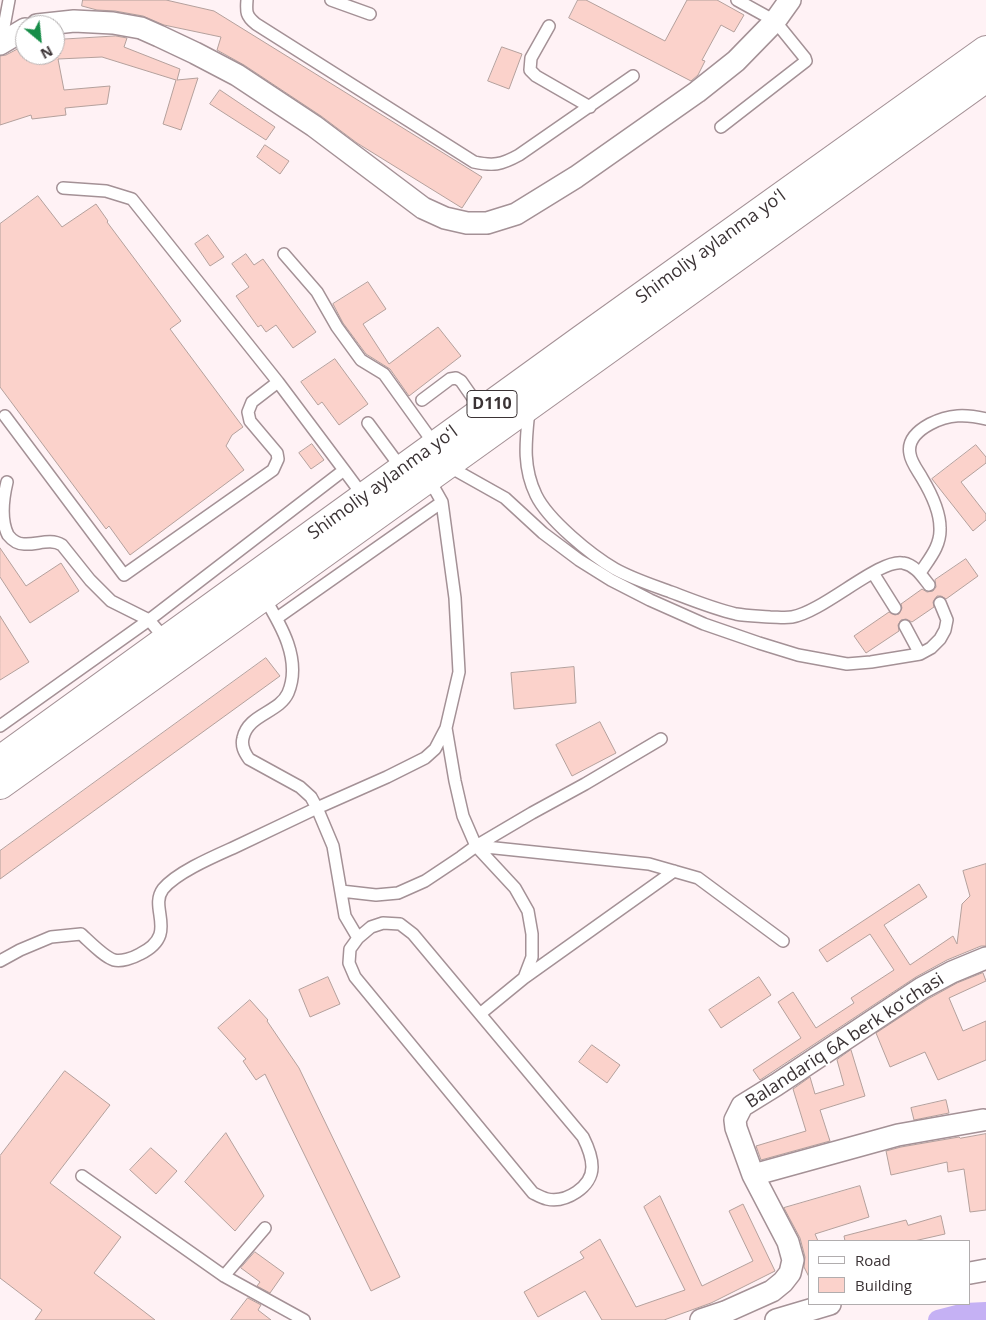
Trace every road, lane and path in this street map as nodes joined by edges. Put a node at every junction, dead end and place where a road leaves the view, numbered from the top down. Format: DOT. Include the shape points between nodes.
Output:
graph roads {
  1 [pos="9,0"];
  2 [pos="247,0"];
  3 [pos="331,0"];
  4 [pos="790,0"];
  5 [pos="742,1"];
  6 [pos="370,14"];
  7 [pos="775,21"];
  8 [pos="65,22"];
  9 [pos="549,26"];
  10 [pos="15,35"];
  11 [pos="1,43"];
  12 [pos="986,50"];
  13 [pos="633,76"];
  14 [pos="986,78"];
  15 [pos="590,106"];
  16 [pos="721,127"];
  17 [pos="63,188"];
  18 [pos="284,254"];
  19 [pos="656,300"];
  20 [pos="278,382"];
  21 [pos="422,400"];
  22 [pos="529,405"];
  23 [pos="482,411"];
  24 [pos="5,416"];
  25 [pos="986,419"];
  26 [pos="368,423"];
  27 [pos="437,463"];
  28 [pos="402,469"];
  29 [pos="344,470"];
  30 [pos="8,482"];
  31 [pos="364,497"];
  32 [pos="442,502"];
  33 [pos="873,573"];
  34 [pos="920,573"];
  35 [pos="929,584"];
  36 [pos="263,598"];
  37 [pos="940,603"];
  38 [pos="895,608"];
  39 [pos="149,620"];
  40 [pos="906,626"];
  41 [pos="166,640"];
  42 [pos="920,654"];
  43 [pos="0,726"];
  44 [pos="446,728"];
  45 [pos="661,739"];
  46 [pos="0,760"];
  47 [pos="0,785"];
  48 [pos="318,808"];
  49 [pos="476,846"];
  50 [pos="674,871"];
  51 [pos="341,892"];
  52 [pos="358,938"];
  53 [pos="783,941"];
  54 [pos="986,958"];
  55 [pos="0,961"];
  56 [pos="524,978"];
  57 [pos="480,1014"];
  58 [pos="983,1120"];
  59 [pos="753,1175"];
  60 [pos="82,1176"];
  61 [pos="265,1228"];
  62 [pos="986,1270"];
  63 [pos="971,1273"];
  64 [pos="224,1276"];
  65 [pos="827,1305"];
  66 [pos="304,1320"];
  67 [pos="701,1320"];
  68 [pos="776,1320"];
  1 -- 11 [label="lane"];
  2 -- 15 [label="lane" via="246,11 256,24 474,162 489,166 506,162"];
  3 -- 6 [label="lane"];
  4 -- 7 [label="street"];
  5 -- 7 [label="lane"];
  7 -- 8 [label="street" via="736,61 628,142 516,214 487,223 445,218 423,208 314,126 237,75 160,36 141,28 112,23"];
  7 -- 16 [label="lane" via="805,62"];
  9 -- 15 [label="lane" via="531,58 530,70"];
  10 -- 11 [label="street"];
  12 -- 19 [label="main road, Shimoliy aylanma yoʻl / D110"];
  13 -- 15 [label="lane"];
  14 -- 19 [label="main road, Shimoliy aylanma yoʻl / D110"];
  17 -- 20 [label="lane" via="106,191 132,198"];
  18 -- 27 [label="lane" via="317,292 361,360 384,374"];
  19 -- 22 [label="main road, Shimoliy aylanma yoʻl / D110"];
  19 -- 23 [label="main road, Shimoliy aylanma yoʻl / D110"];
  20 -- 24 [label="lane" via="252,402 248,412 250,421 276,453 278,459 273,470 124,575"];
  20 -- 29 [label="lane"];
  21 -- 23 [label="lane" via="456,378"];
  22 -- 27 [label="main road, Shimoliy aylanma yoʻl / D110"];
  22 -- 33 [label="lane" via="526,454 528,475 536,496 560,525 616,569 696,602 736,614 780,618 810,612"];
  23 -- 27 [label="main road, Shimoliy aylanma yoʻl / D110"];
  25 -- 34 [label="lane" via="947,417 923,428 910,443 909,454 939,513 941,530 937,548"];
  26 -- 28 [label="lane"];
  27 -- 28 [label="main road, Shimoliy aylanma yoʻl / D110"];
  27 -- 32 [label="lane"];
  27 -- 36 [label="main road, Shimoliy aylanma yoʻl / D110"];
  27 -- 42 [label="lane" via="505,498 544,533 611,580 704,624 798,655 847,664"];
  28 -- 31 [label="main road, Shimoliy aylanma yoʻl / D110"];
  29 -- 31 [label="lane"];
  29 -- 39 [label="lane"];
  30 -- 39 [label="lane" via="1,517 10,538 25,544 58,542 110,601"];
  31 -- 36 [label="main road, Shimoliy aylanma yoʻl / D110"];
  32 -- 36 [label="lane"];
  32 -- 44 [label="lane" via="456,598 459,672"];
  33 -- 34 [label="lane" via="889,565 903,563"];
  33 -- 38 [label="lane"];
  34 -- 35 [label="lane"];
  36 -- 41 [label="main road, Shimoliy aylanma yoʻl / D110"];
  36 -- 47 [label="main road, Shimoliy aylanma yoʻl / D110"];
  36 -- 48 [label="lane" via="286,637 292,662 291,684 287,696 252,722 244,732 244,752 249,759 300,787"];
  37 -- 42 [label="lane" via="947,620 945,630 940,639"];
  39 -- 41 [label="lane"];
  39 -- 43 [label="lane"];
  40 -- 42 [label="lane"];
  41 -- 46 [label="main road, Shimoliy aylanma yoʻl / D110"];
  44 -- 48 [label="lane" via="435,749 425,758"];
  44 -- 49 [label="lane" via="463,816"];
  45 -- 49 [label="lane"];
  48 -- 51 [label="lane" via="333,846"];
  48 -- 55 [label="lane" via="204,862 170,883 160,895 162,926 159,938 139,955 113,960 81,934 51,937"];
  49 -- 50 [label="lane" via="649,864"];
  49 -- 51 [label="lane" via="425,881 398,893"];
  49 -- 56 [label="lane" via="515,888 528,912 532,957"];
  50 -- 53 [label="lane" via="698,878"];
  50 -- 56 [label="lane"];
  51 -- 52 [label="lane" via="345,916"];
  52 -- 57 [label="lane" via="371,927 384,923 400,924 413,934"];
  52 -- 57 [label="lane" via="350,949 349,963 355,977 533,1193 546,1199 561,1199 576,1192 588,1181 592,1168 590,1152 583,1137"];
  54 -- 59 [label="street, Balandariq 6A berk koʻchasi" via="922,988 742,1106 736,1128"];
  56 -- 57 [label="lane"];
  58 -- 59 [label="street" via="898,1135"];
  59 -- 67 [label="street, Balandariq 6A berk koʻchasi" via="788,1242 794,1260 790,1272 772,1291"];
  60 -- 64 [label="lane"];
  61 -- 64 [label="lane"];
  62 -- 63 [label="street"];
  64 -- 66 [label="lane"];
  65 -- 68 [label="street"];
}
